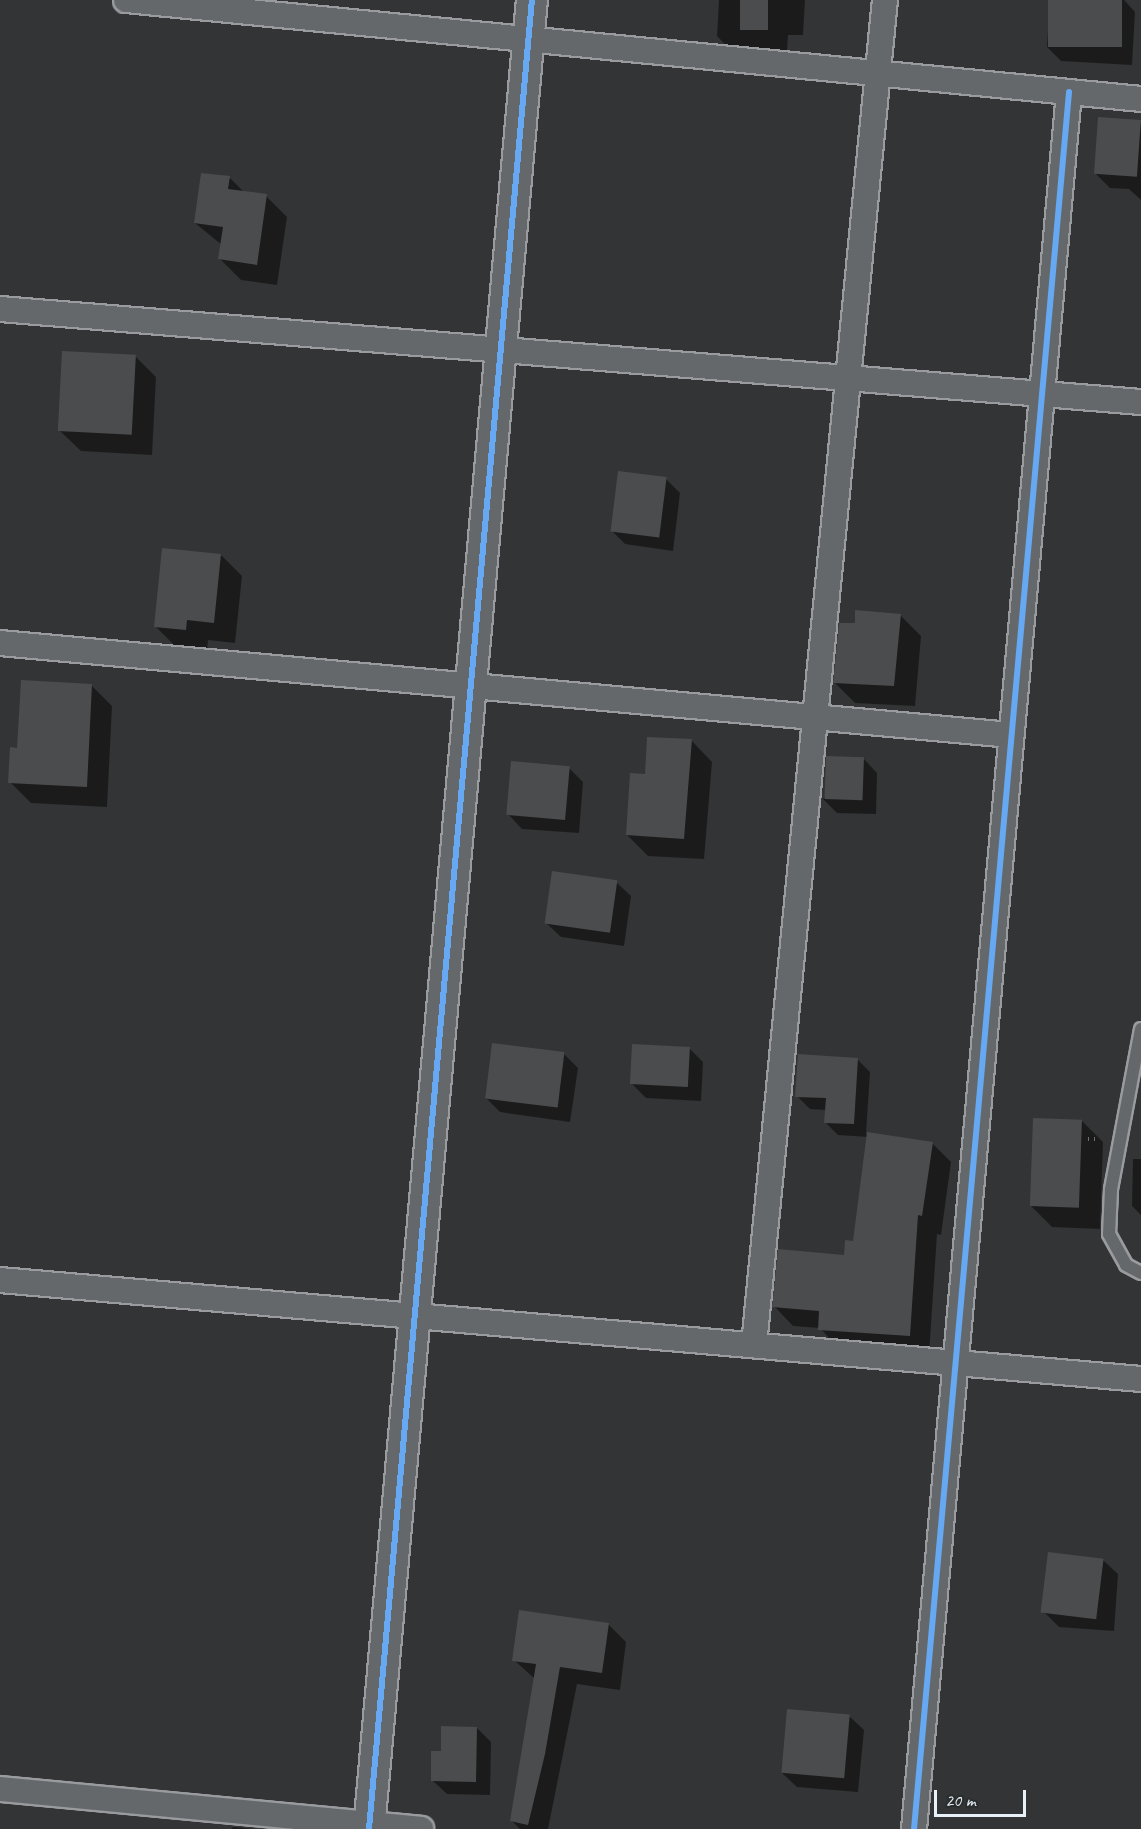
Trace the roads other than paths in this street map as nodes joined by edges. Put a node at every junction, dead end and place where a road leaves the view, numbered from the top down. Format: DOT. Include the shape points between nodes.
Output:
graph roads {
  1 [pos="126,0"];
  2 [pos="532,0"];
  3 [pos="885,0"];
  4 [pos="528,39"];
  5 [pos="878,73"];
  6 [pos="1069,92"];
  7 [pos="1141,99"];
  8 [pos="0,309"];
  9 [pos="501,349"];
  10 [pos="848,377"];
  11 [pos="1042,393"];
  12 [pos="1141,402"];
  13 [pos="0,643"];
  14 [pos="470,686"];
  15 [pos="815,718"];
  16 [pos="1011,735"];
  17 [pos="1141,1029"];
  18 [pos="1141,1273"];
  19 [pos="0,1280"];
  20 [pos="413,1316"];
  21 [pos="753,1345"];
  22 [pos="956,1363"];
  23 [pos="1141,1379"];
  24 [pos="0,1789"];
  25 [pos="369,1827"];
  26 [pos="421,1829"];
  27 [pos="914,1829"];
  1 -- 4 [label="street"];
  2 -- 4 [label="street"];
  3 -- 5 [label="street"];
  4 -- 5 [label="street"];
  4 -- 9 [label="street"];
  5 -- 6 [label="street"];
  5 -- 10 [label="street"];
  6 -- 7 [label="street"];
  6 -- 11 [label="street"];
  8 -- 9 [label="street"];
  9 -- 10 [label="street"];
  9 -- 14 [label="street"];
  10 -- 11 [label="street"];
  10 -- 15 [label="street"];
  11 -- 12 [label="street"];
  11 -- 16 [label="street"];
  13 -- 14 [label="street"];
  14 -- 15 [label="street"];
  14 -- 20 [label="street"];
  15 -- 16 [label="street"];
  15 -- 21 [label="street"];
  16 -- 22 [label="street"];
  17 -- 18 [label="lane" via="1111,1191 1109,1234 1126,1265"];
  19 -- 20 [label="street"];
  20 -- 21 [label="street"];
  20 -- 25 [label="street"];
  21 -- 22 [label="street"];
  22 -- 23 [label="street"];
  22 -- 27 [label="street"];
  24 -- 25 [label="street"];
  25 -- 26 [label="street"];
}
